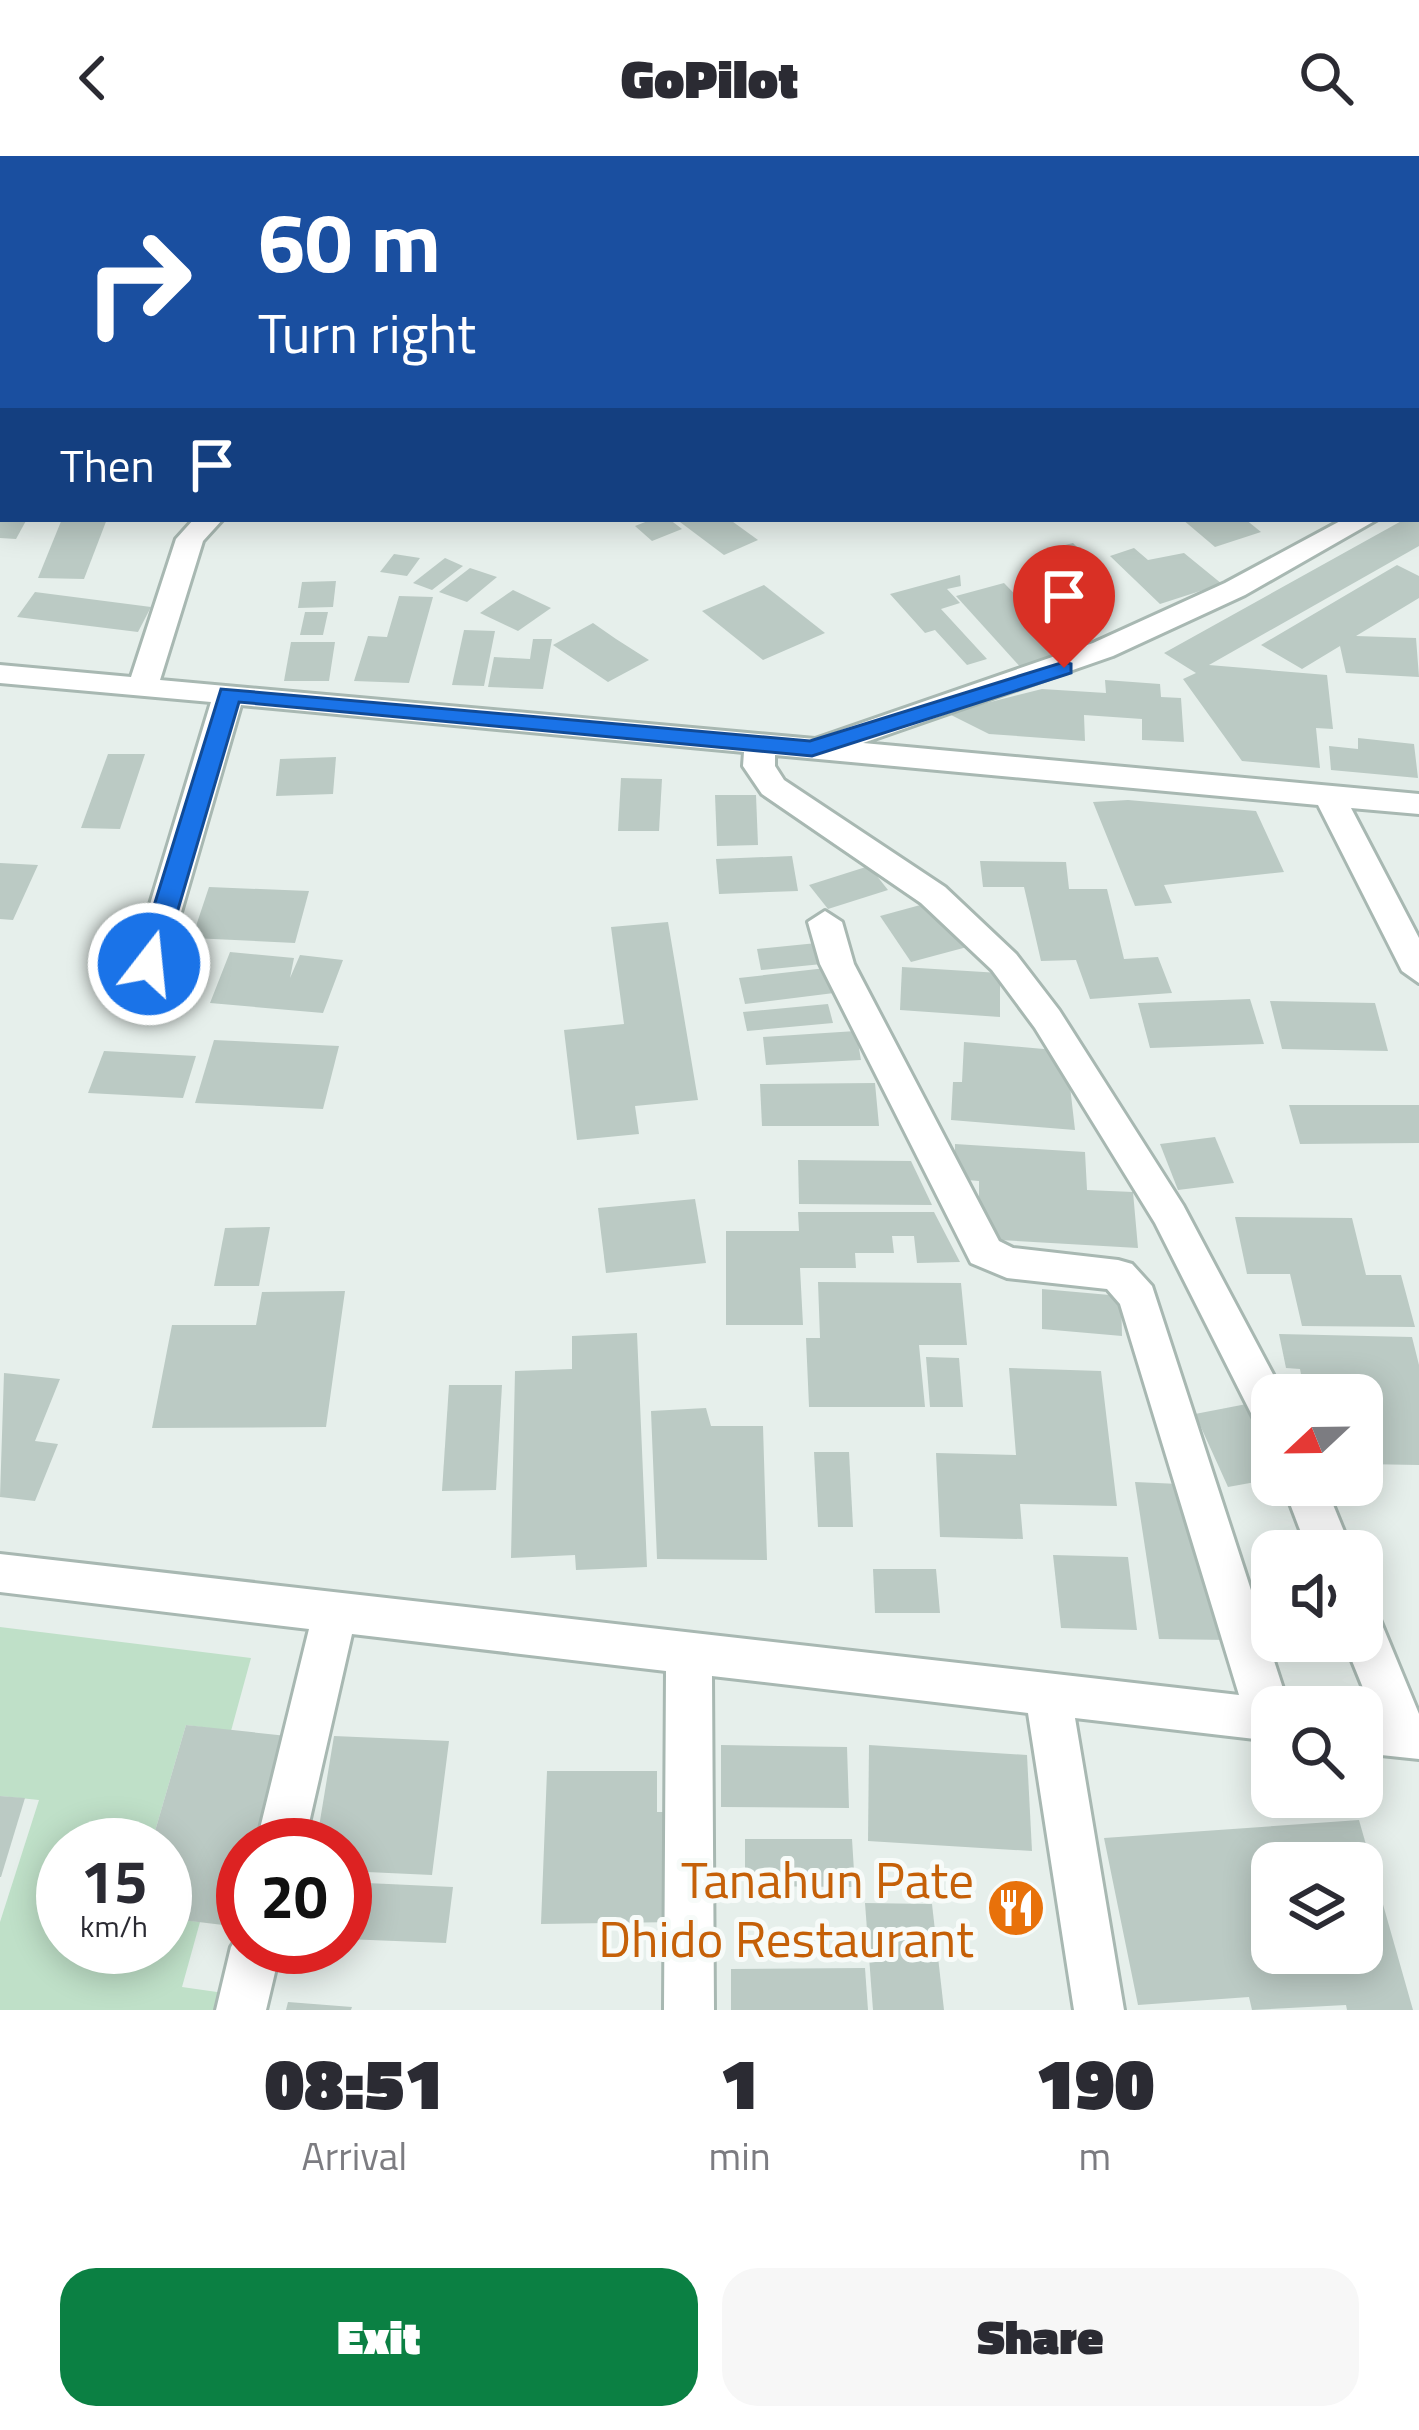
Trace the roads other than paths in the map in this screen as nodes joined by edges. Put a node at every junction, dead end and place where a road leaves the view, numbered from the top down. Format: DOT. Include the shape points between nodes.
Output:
graph roads {
  1 [pos="206,522"];
  2 [pos="1344,523"];
  3 [pos="0,674"];
  4 [pos="143,686"];
  5 [pos="230,694"];
  6 [pos="760,744"];
  7 [pos="812,748"];
  8 [pos="1328,796"];
  9 [pos="1419,804"];
  10 [pos="824,922"];
  11 [pos="149,964"];
  12 [pos="1419,970"];
  13 [pos="1252,1374"];
  14 [pos="0,1574"];
  15 [pos="335,1612"];
  16 [pos="688,1652"];
  17 [pos="1372,1662"];
  18 [pos="1260,1686"];
  19 [pos="1048,1694"];
  20 [pos="1251,1718"];
  21 [pos="1395,1735"];
  22 [pos="286,1818"];
  23 [pos="250,1974"];
  24 [pos="241,2010"];
  25 [pos="689,2010"];
  26 [pos="1099,2010"];
  1 -- 4 [label="street" via="190,539"];
  2 -- 7 [label="street" via="1157,631"];
  3 -- 4 [label="street"];
  4 -- 5 [label="street"];
  5 -- 6 [label="street"];
  5 -- 11 [label="street"];
  6 -- 7 [label="street"];
  6 -- 13 [label="street" via="759,766 773,787 970,926 1048,1018 1170,1215"];
  7 -- 8 [label="street"];
  8 -- 9 [label="street"];
  8 -- 12 [label="street"];
  10 -- 18 [label="street" via="837,964 985,1252 1007,1263 1118,1275 1138,1298"];
  14 -- 15 [label="street"];
  15 -- 16 [label="street"];
  15 -- 22 [label="street"];
  16 -- 19 [label="street"];
  16 -- 25 [label="street"];
  17 -- 21 [label="street"];
  19 -- 20 [label="street"];
  19 -- 26 [label="street"];
  23 -- 24 [label="street"];
}
